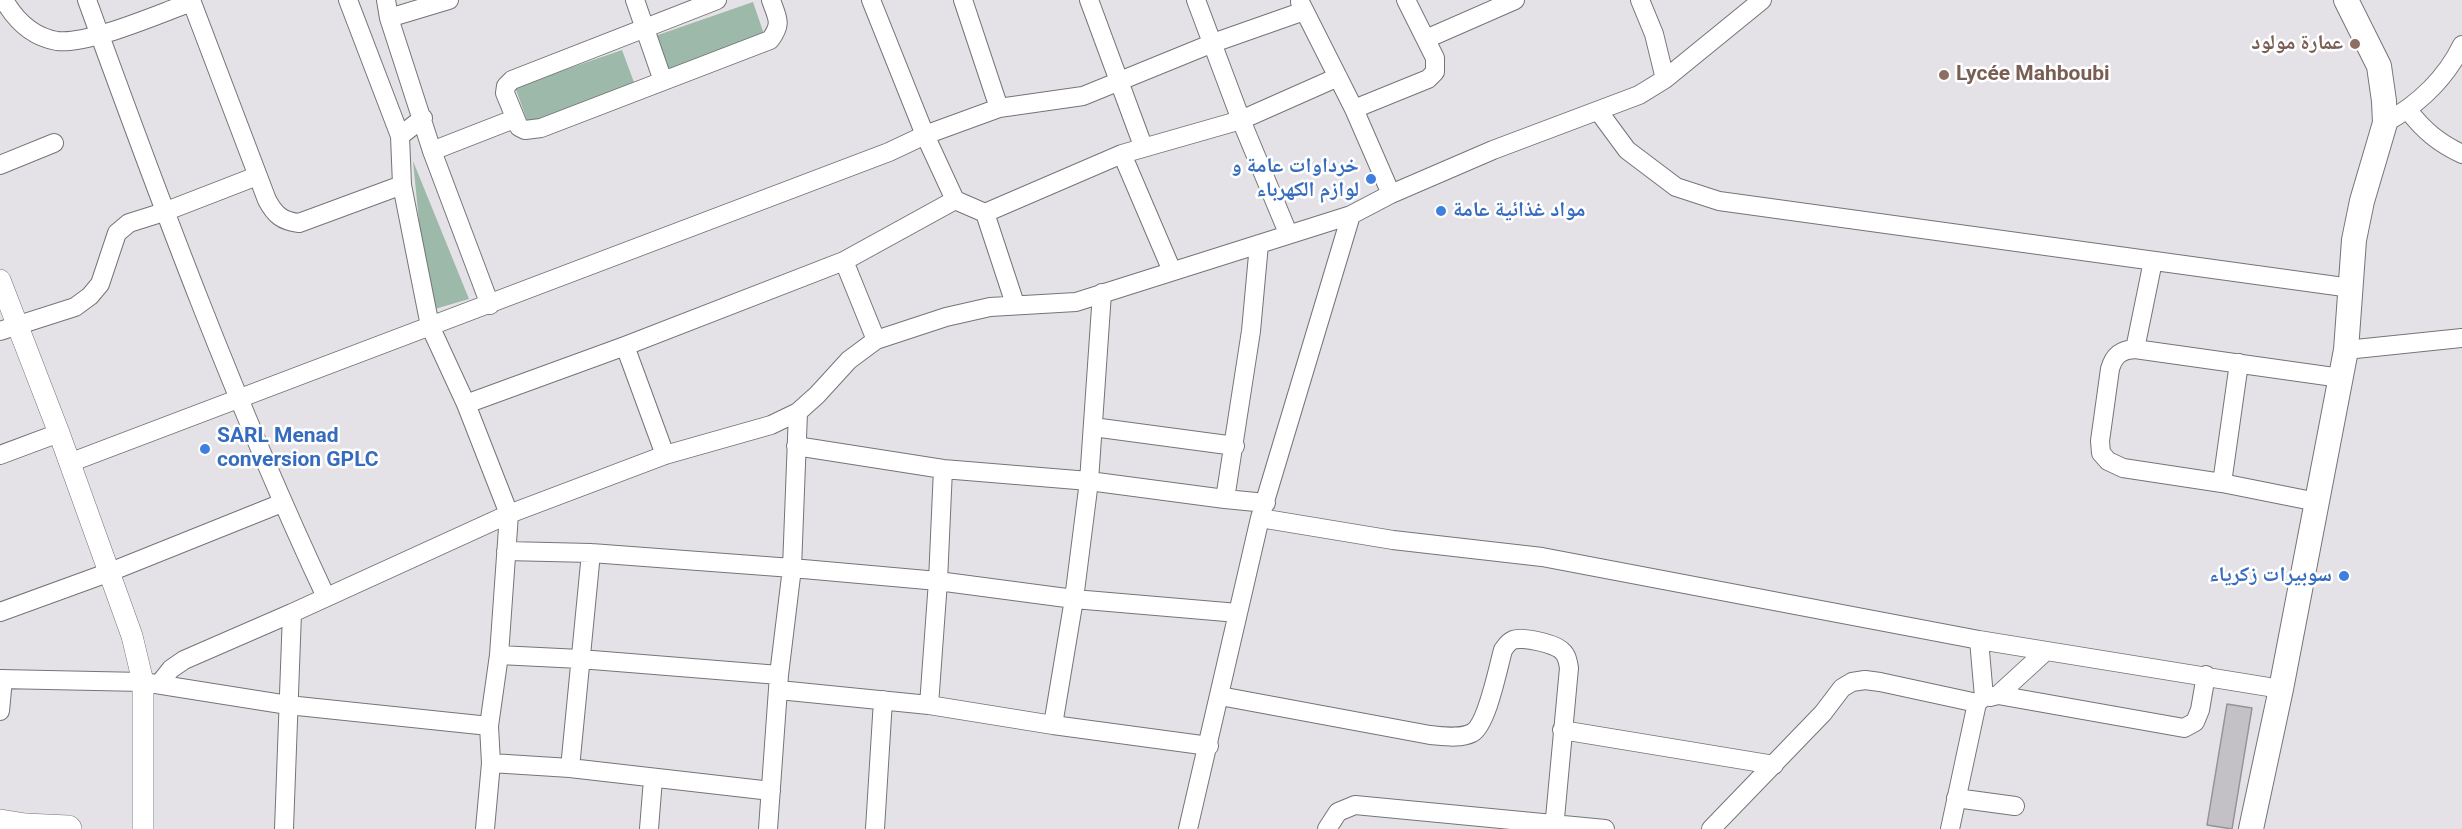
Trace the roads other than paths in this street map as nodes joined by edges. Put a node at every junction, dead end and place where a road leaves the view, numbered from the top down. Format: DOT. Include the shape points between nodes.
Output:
graph roads {
  1 [pos="4,0"];
  2 [pos="87,0"];
  3 [pos="348,0"];
  4 [pos="386,0"];
  5 [pos="447,0"];
  6 [pos="635,0"];
  7 [pos="717,0"];
  8 [pos="771,0"];
  9 [pos="871,0"];
  10 [pos="963,0"];
  11 [pos="1089,0"];
  12 [pos="1196,0"];
  13 [pos="1406,0"];
  14 [pos="1515,0"];
  15 [pos="1640,0"];
  16 [pos="1762,0"];
  17 [pos="2346,0"];
  18 [pos="191,1"];
  19 [pos="1302,6"];
  20 [pos="389,18"];
  21 [pos="644,29"];
  22 [pos="99,34"];
  23 [pos="1426,39"];
  24 [pos="1213,43"];
  25 [pos="2462,45"];
  26 [pos="1338,77"];
  27 [pos="1665,79"];
  28 [pos="663,81"];
  29 [pos="1119,82"];
  30 [pos="999,108"];
  31 [pos="1354,109"];
  32 [pos="2408,110"];
  33 [pos="1599,111"];
  34 [pos="423,118"];
  35 [pos="514,119"];
  36 [pos="1241,120"];
  37 [pos="2385,123"];
  38 [pos="400,135"];
  39 [pos="925,135"];
  40 [pos="54,143"];
  41 [pos="1143,146"];
  42 [pos="432,151"];
  43 [pos="1122,154"];
  44 [pos="2462,154"];
  45 [pos="0,165"];
  46 [pos="257,176"];
  47 [pos="402,185"];
  48 [pos="1391,194"];
  49 [pos="955,200"];
  50 [pos="164,212"];
  51 [pos="986,213"];
  52 [pos="1351,215"];
  53 [pos="1288,233"];
  54 [pos="1259,244"];
  55 [pos="844,261"];
  56 [pos="2153,261"];
  57 [pos="1172,271"];
  58 [pos="0,280"];
  59 [pos="2351,288"];
  60 [pos="1102,293"];
  61 [pos="1015,304"];
  62 [pos="490,305"];
  63 [pos="430,326"];
  64 [pos="9,328"];
  65 [pos="2462,338"];
  66 [pos="876,340"];
  67 [pos="625,346"];
  68 [pos="2135,349"];
  69 [pos="2346,350"];
  70 [pos="2239,363"];
  71 [pos="2341,378"];
  72 [pos="241,398"];
  73 [pos="466,404"];
  74 [pos="798,412"];
  75 [pos="1093,427"];
  76 [pos="59,433"];
  77 [pos="796,446"];
  78 [pos="1235,446"];
  79 [pos="0,455"];
  80 [pos="666,455"];
  81 [pos="69,463"];
  82 [pos="943,469"];
  83 [pos="1089,482"];
  84 [pos="2222,483"];
  85 [pos="1225,499"];
  86 [pos="2317,502"];
  87 [pos="282,503"];
  88 [pos="1263,510"];
  89 [pos="509,514"];
  90 [pos="506,551"];
  91 [pos="591,553"];
  92 [pos="792,568"];
  93 [pos="110,572"];
  94 [pos="938,582"];
  95 [pos="326,597"];
  96 [pos="1074,599"];
  97 [pos="0,612"];
  98 [pos="292,613"];
  99 [pos="1238,613"];
  100 [pos="1979,640"];
  101 [pos="2046,651"];
  102 [pos="499,655"];
  103 [pos="580,659"];
  104 [pos="2206,675"];
  105 [pos="2,679"];
  106 [pos="779,682"];
  107 [pos="151,683"];
  108 [pos="2281,689"];
  109 [pos="1220,696"];
  110 [pos="1986,699"];
  111 [pos="882,700"];
  112 [pos="288,705"];
  113 [pos="929,705"];
  114 [pos="0,711"];
  115 [pos="1053,725"];
  116 [pos="489,726"];
  117 [pos="1562,730"];
  118 [pos="1209,746"];
  119 [pos="491,763"];
  120 [pos="1774,765"];
  121 [pos="570,768"];
  122 [pos="653,779"];
  123 [pos="771,791"];
  124 [pos="1956,798"];
  125 [pos="2015,806"];
  126 [pos="17,826"];
  127 [pos="1554,827"];
  128 [pos="68,829"];
  129 [pos="143,829"];
  130 [pos="284,829"];
  131 [pos="485,829"];
  132 [pos="649,829"];
  133 [pos="768,829"];
  134 [pos="875,829"];
  135 [pos="1188,829"];
  136 [pos="1327,829"];
  137 [pos="1605,829"];
  138 [pos="1711,829"];
  139 [pos="1950,829"];
  140 [pos="2251,829"];
  1 -- 22 [label="street" via="25,28 42,37 59,41"];
  2 -- 22 [label="street"];
  3 -- 38 [label="street"];
  4 -- 20 [label="street"];
  5 -- 20 [label="street"];
  6 -- 21 [label="street"];
  7 -- 21 [label="street"];
  8 -- 28 [label="street" via="779,22 770,40"];
  9 -- 39 [label="street"];
  10 -- 30 [label="street"];
  11 -- 29 [label="street"];
  12 -- 24 [label="street"];
  13 -- 23 [label="street"];
  14 -- 23 [label="street"];
  15 -- 27 [label="street" via="1654,34"];
  16 -- 27 [label="street"];
  17 -- 37 [label="main road" via="2379,66"];
  18 -- 22 [label="street"];
  18 -- 46 [label="street"];
  19 -- 24 [label="street"];
  19 -- 26 [label="street"];
  20 -- 34 [label="street"];
  21 -- 28 [label="street"];
  21 -- 35 [label="street" via="512,80 505,93"];
  22 -- 50 [label="street"];
  23 -- 31 [label="street" via="1437,67 1433,76"];
  24 -- 29 [label="street"];
  24 -- 36 [label="street"];
  25 -- 32 [label="street" via="2438,83"];
  26 -- 31 [label="street"];
  26 -- 36 [label="street"];
  27 -- 33 [label="street" via="1639,95"];
  28 -- 35 [label="street" via="541,128 525,130"];
  29 -- 30 [label="street" via="1083,96"];
  29 -- 41 [label="street"];
  30 -- 39 [label="street"];
  31 -- 48 [label="street"];
  32 -- 37 [label="street"];
  32 -- 44 [label="street" via="2425,132"];
  33 -- 48 [label="street" via="1493,150"];
  33 -- 56 [label="street" via="1627,150 1676,187 1719,201"];
  34 -- 38 [label="street"];
  34 -- 42 [label="street"];
  35 -- 42 [label="street"];
  36 -- 41 [label="street"];
  36 -- 53 [label="street"];
  37 -- 59 [label="main road" via="2362,201 2354,240"];
  38 -- 47 [label="street"];
  39 -- 49 [label="street"];
  39 -- 62 [label="street"];
  40 -- 45 [label="street"];
  41 -- 43 [label="street"];
  42 -- 62 [label="street"];
  43 -- 51 [label="street"];
  43 -- 57 [label="street"];
  46 -- 47 [label="street" via="274,213 285,221 299,223"];
  46 -- 50 [label="street"];
  47 -- 63 [label="street"];
  48 -- 52 [label="street"];
  49 -- 51 [label="street"];
  49 -- 55 [label="street"];
  50 -- 64 [label="street" via="129,223 117,233 100,284 90,296 75,307"];
  50 -- 72 [label="street"];
  51 -- 61 [label="street"];
  52 -- 53 [label="street"];
  52 -- 88 [label="street"];
  53 -- 54 [label="street"];
  54 -- 57 [label="street"];
  54 -- 78 [label="street"];
  55 -- 66 [label="street"];
  55 -- 67 [label="street"];
  56 -- 59 [label="street"];
  56 -- 68 [label="street"];
  57 -- 60 [label="street"];
  58 -- 64 [label="street"];
  59 -- 69 [label="main road"];
  60 -- 61 [label="street" via="1076,302"];
  60 -- 75 [label="street"];
  61 -- 66 [label="street" via="946,317"];
  62 -- 63 [label="street"];
  63 -- 72 [label="street"];
  63 -- 73 [label="street"];
  64 -- 76 [label="street"];
  65 -- 69 [label="street"];
  66 -- 74 [label="street" via="849,360"];
  67 -- 73 [label="street"];
  67 -- 80 [label="street"];
  68 -- 70 [label="street"];
  68 -- 84 [label="street" via="2125,350 2112,360 2101,453 2123,468"];
  69 -- 71 [label="main road"];
  70 -- 71 [label="street"];
  70 -- 84 [label="street"];
  71 -- 86 [label="main road"];
  72 -- 81 [label="street"];
  72 -- 87 [label="street"];
  73 -- 89 [label="street"];
  74 -- 77 [label="street"];
  74 -- 80 [label="street" via="771,425"];
  75 -- 78 [label="street"];
  75 -- 83 [label="street"];
  76 -- 79 [label="street"];
  76 -- 81 [label="street"];
  77 -- 82 [label="street"];
  77 -- 92 [label="street"];
  78 -- 85 [label="street"];
  80 -- 89 [label="street"];
  81 -- 93 [label="street"];
  82 -- 83 [label="street"];
  82 -- 94 [label="street"];
  83 -- 85 [label="street"];
  83 -- 96 [label="street"];
  84 -- 86 [label="street"];
  85 -- 88 [label="street"];
  86 -- 108 [label="main road"];
  87 -- 93 [label="street"];
  87 -- 95 [label="street"];
  88 -- 99 [label="street"];
  88 -- 100 [label="street" via="1392,540 1542,557"];
  89 -- 90 [label="street"];
  89 -- 95 [label="street"];
  90 -- 91 [label="street"];
  90 -- 102 [label="street"];
  91 -- 92 [label="street"];
  91 -- 103 [label="street"];
  92 -- 94 [label="street"];
  92 -- 106 [label="street"];
  93 -- 97 [label="street"];
  93 -- 107 [label="street"];
  94 -- 96 [label="street"];
  94 -- 113 [label="street"];
  95 -- 98 [label="street"];
  96 -- 99 [label="street"];
  96 -- 115 [label="street"];
  98 -- 107 [label="street" via="191,656"];
  98 -- 112 [label="street"];
  99 -- 109 [label="street"];
  100 -- 101 [label="street"];
  100 -- 110 [label="street"];
  101 -- 104 [label="street"];
  101 -- 110 [label="street"];
  102 -- 103 [label="street"];
  102 -- 116 [label="street"];
  103 -- 106 [label="street"];
  103 -- 121 [label="street"];
  104 -- 108 [label="street"];
  104 -- 110 [label="street" via="2198,716 2184,728"];
  105 -- 107 [label="street"];
  105 -- 114 [label="street"];
  106 -- 111 [label="street"];
  106 -- 123 [label="street"];
  107 -- 112 [label="street"];
  107 -- 129 [label="street"];
  108 -- 140 [label="main road"];
  109 -- 117 [label="street" via="1430,735 1462,736 1481,724 1503,650 1514,639 1522,638 1556,645 1566,655 1569,668"];
  109 -- 118 [label="street"];
  110 -- 120 [label="street" via="1865,680 1852,682 1842,688"];
  110 -- 124 [label="street"];
  111 -- 113 [label="street"];
  111 -- 134 [label="street"];
  112 -- 116 [label="street"];
  112 -- 130 [label="street"];
  113 -- 115 [label="street"];
  115 -- 118 [label="street"];
  116 -- 119 [label="street"];
  117 -- 120 [label="street"];
  117 -- 127 [label="street"];
  118 -- 135 [label="street"];
  119 -- 121 [label="street"];
  119 -- 131 [label="street"];
  120 -- 138 [label="street"];
  121 -- 122 [label="street"];
  122 -- 123 [label="street"];
  122 -- 132 [label="street"];
  123 -- 133 [label="street"];
  124 -- 125 [label="street"];
  124 -- 139 [label="street"];
  126 -- 128 [label="main road"];
  127 -- 136 [label="street" via="1355,806 1338,812"];
  127 -- 137 [label="street"];
}
